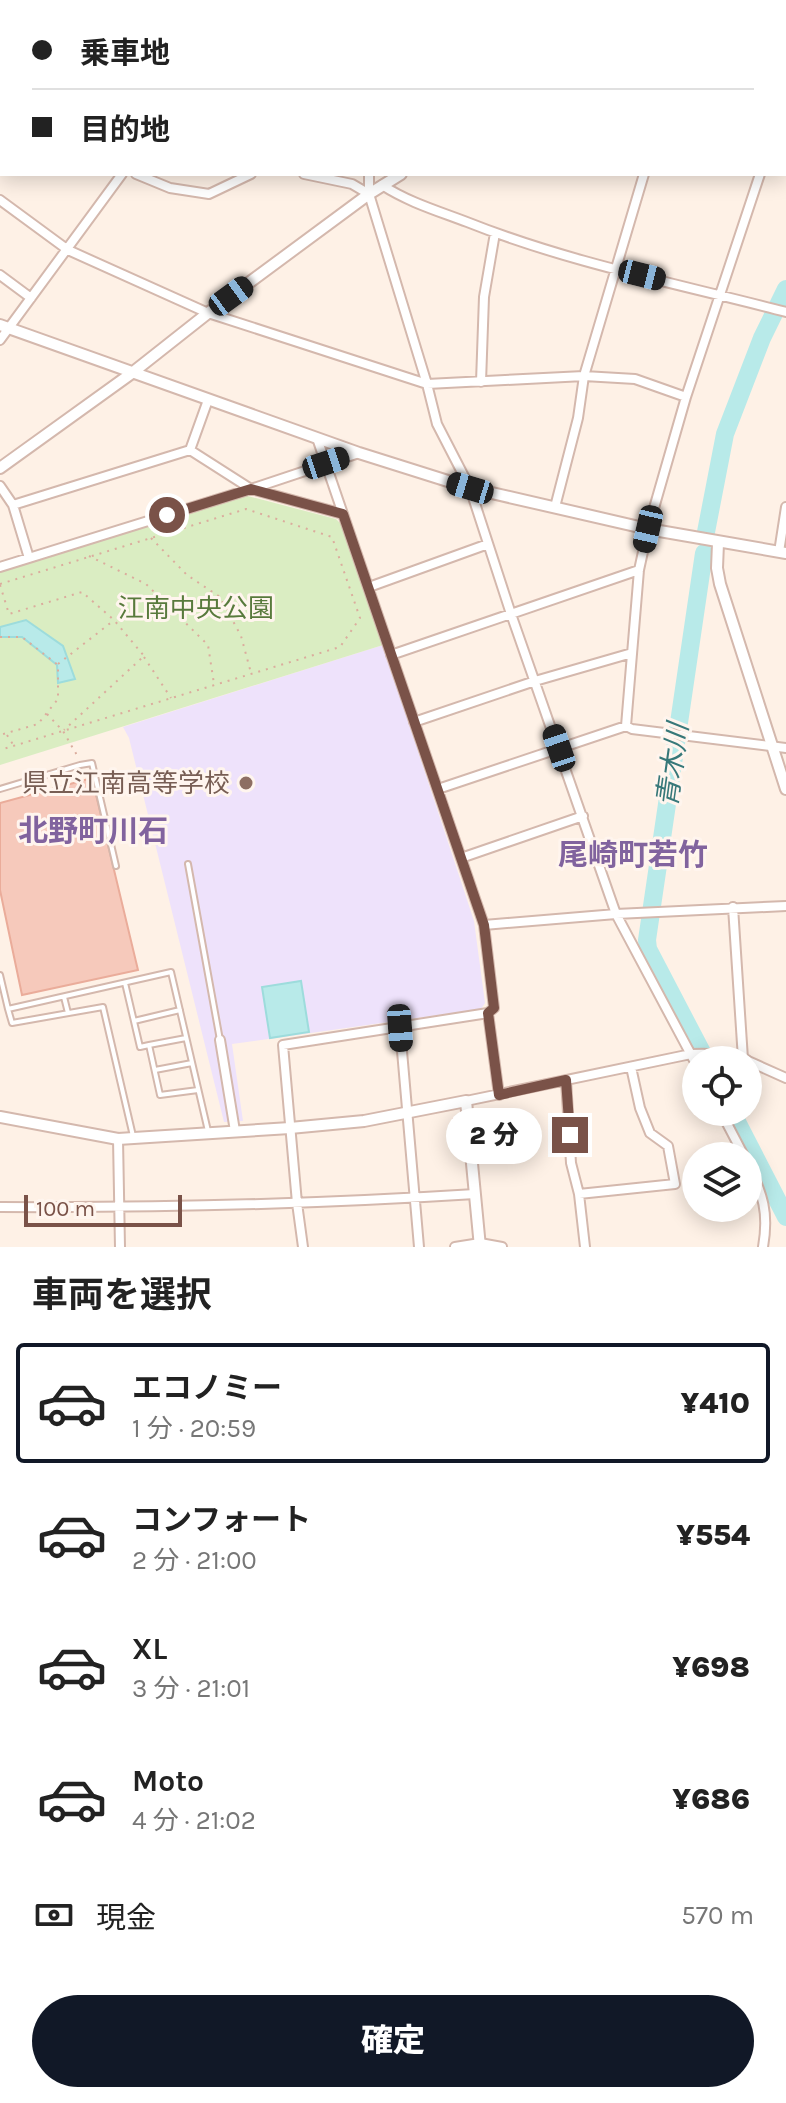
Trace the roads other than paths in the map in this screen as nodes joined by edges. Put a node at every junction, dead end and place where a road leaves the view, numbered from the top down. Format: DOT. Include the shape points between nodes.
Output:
graph roads {
  1 [pos="121,176"];
  2 [pos="141,176"];
  3 [pos="247,176"];
  4 [pos="314,176"];
  5 [pos="369,176"];
  6 [pos="398,176"];
  7 [pos="643,176"];
  8 [pos="759,176"];
  9 [pos="382,185"];
  10 [pos="369,194"];
  11 [pos="0,200"];
  12 [pos="495,233"];
  13 [pos="68,250"];
  14 [pos="615,269"];
  15 [pos="0,275"];
  16 [pos="721,294"];
  17 [pos="31,298"];
  18 [pos="779,310"];
  19 [pos="208,313"];
  20 [pos="4,326"];
  21 [pos="0,340"];
  22 [pos="132,373"];
  23 [pos="584,376"];
  24 [pos="481,382"];
  25 [pos="427,384"];
  26 [pos="686,397"];
  27 [pos="208,400"];
  28 [pos="317,438"];
  29 [pos="190,450"];
  30 [pos="359,453"];
  31 [pos="326,463"];
  32 [pos="0,468"];
  33 [pos="0,486"];
  34 [pos="470,488"];
  35 [pos="251,489"];
  36 [pos="13,505"];
  37 [pos="555,507"];
  38 [pos="786,507"];
  39 [pos="343,514"];
  40 [pos="648,529"];
  41 [pos="718,543"];
  42 [pos="488,544"];
  43 [pos="782,553"];
  44 [pos="29,558"];
  45 [pos="0,567"];
  46 [pos="639,570"];
  47 [pos="369,587"];
  48 [pos="511,614"];
  49 [pos="632,653"];
  50 [pos="391,655"];
  51 [pos="535,681"];
  52 [pos="414,722"];
  53 [pos="626,726"];
  54 [pos="773,747"];
  55 [pos="559,748"];
  56 [pos="786,748"];
  57 [pos="0,789"];
  58 [pos="438,789"];
  59 [pos="786,789"];
  60 [pos="583,816"];
  61 [pos="461,858"];
  62 [pos="188,864"];
  63 [pos="116,866"];
  64 [pos="786,906"];
  65 [pos="733,907"];
  66 [pos="616,914"];
  67 [pos="484,925"];
  68 [pos="0,975"];
  69 [pos="125,983"];
  70 [pos="64,997"];
  71 [pos="8,1009"];
  72 [pos="180,1010"];
  73 [pos="68,1013"];
  74 [pos="488,1013"];
  75 [pos="134,1021"];
  76 [pos="400,1028"];
  77 [pos="186,1038"];
  78 [pos="220,1040"];
  79 [pos="149,1045"];
  80 [pos="688,1046"];
  81 [pos="745,1046"];
  82 [pos="682,1059"];
  83 [pos="192,1063"];
  84 [pos="631,1067"];
  85 [pos="762,1067"];
  86 [pos="786,1068"];
  87 [pos="155,1070"];
  88 [pos="774,1072"];
  89 [pos="786,1078"];
  90 [pos="566,1080"];
  91 [pos="198,1090"];
  92 [pos="499,1095"];
  93 [pos="466,1101"];
  94 [pos="406,1113"];
  95 [pos="0,1117"];
  96 [pos="290,1128"];
  97 [pos="235,1131"];
  98 [pos="209,1133"];
  99 [pos="133,1138"];
  100 [pos="118,1139"];
  101 [pos="762,1191"];
  102 [pos="475,1194"];
  103 [pos="579,1194"];
  104 [pos="414,1198"];
  105 [pos="297,1203"];
  106 [pos="0,1207"];
  107 [pos="121,1208"];
  108 [pos="480,1245"];
  109 [pos="120,1247"];
  110 [pos="303,1247"];
  111 [pos="419,1247"];
  112 [pos="455,1247"];
  113 [pos="502,1247"];
  114 [pos="585,1247"];
  115 [pos="763,1247"];
  1 -- 13 [label="street"];
  2 -- 3 [label="street" via="170,188 209,194"];
  4 -- 10 [label="street" via="352,184"];
  5 -- 10 [label="street"];
  6 -- 9 [label="street"];
  7 -- 14 [label="street"];
  8 -- 16 [label="street"];
  9 -- 10 [label="street"];
  9 -- 12 [label="street"];
  10 -- 19 [label="street"];
  10 -- 25 [label="street"];
  11 -- 13 [label="street"];
  12 -- 14 [label="street"];
  12 -- 24 [label="street" via="484,297"];
  13 -- 17 [label="street"];
  13 -- 19 [label="street"];
  14 -- 16 [label="street"];
  14 -- 23 [label="street"];
  15 -- 17 [label="street"];
  16 -- 18 [label="street"];
  16 -- 26 [label="street"];
  17 -- 20 [label="street"];
  19 -- 22 [label="street"];
  19 -- 25 [label="street"];
  20 -- 21 [label="street"];
  20 -- 22 [label="street"];
  22 -- 27 [label="street"];
  22 -- 32 [label="street"];
  23 -- 24 [label="street"];
  23 -- 26 [label="street" via="635,379"];
  23 -- 37 [label="street"];
  24 -- 25 [label="street"];
  25 -- 34 [label="street" via="437,424"];
  26 -- 40 [label="street"];
  27 -- 28 [label="street"];
  27 -- 29 [label="street"];
  28 -- 30 [label="street"];
  28 -- 31 [label="street"];
  29 -- 35 [label="street"];
  29 -- 36 [label="street"];
  30 -- 31 [label="street"];
  30 -- 34 [label="street"];
  31 -- 35 [label="street"];
  31 -- 39 [label="street"];
  33 -- 36 [label="street"];
  34 -- 37 [label="street"];
  34 -- 42 [label="street"];
  35 -- 39 [label="street"];
  35 -- 44 [label="street"];
  36 -- 44 [label="street"];
  37 -- 40 [label="street"];
  38 -- 43 [label="street"];
  39 -- 47 [label="street"];
  40 -- 41 [label="street"];
  40 -- 46 [label="street"];
  41 -- 43 [label="street"];
  41 -- 54 [label="street" via="720,584"];
  42 -- 47 [label="street"];
  42 -- 48 [label="street"];
  44 -- 45 [label="street"];
  46 -- 48 [label="street"];
  46 -- 49 [label="street"];
  47 -- 50 [label="street"];
  48 -- 50 [label="street"];
  48 -- 51 [label="street"];
  49 -- 51 [label="street"];
  49 -- 53 [label="street"];
  50 -- 52 [label="street"];
  51 -- 52 [label="street"];
  51 -- 55 [label="street"];
  52 -- 58 [label="street"];
  53 -- 54 [label="street"];
  53 -- 55 [label="street"];
  54 -- 56 [label="street"];
  54 -- 59 [label="street"];
  55 -- 58 [label="street"];
  55 -- 60 [label="street"];
  57 -- 63 [label="lane" via="92,763"];
  58 -- 61 [label="street"];
  60 -- 61 [label="street"];
  60 -- 66 [label="street"];
  61 -- 67 [label="street"];
  62 -- 78 [label="lane"];
  64 -- 65 [label="street"];
  65 -- 66 [label="street"];
  65 -- 81 [label="street"];
  66 -- 67 [label="street"];
  66 -- 80 [label="street"];
  67 -- 74 [label="street" via="494,1008"];
  68 -- 71 [label="lane"];
  69 -- 70 [label="lane"];
  69 -- 72 [label="lane" via="171,972"];
  69 -- 75 [label="lane"];
  70 -- 71 [label="lane"];
  70 -- 73 [label="lane"];
  71 -- 73 [label="lane" via="12,1023"];
  72 -- 75 [label="lane"];
  72 -- 77 [label="lane"];
  73 -- 99 [label="lane" via="103,1007"];
  74 -- 76 [label="street"];
  74 -- 92 [label="street"];
  75 -- 79 [label="lane" via="140,1047"];
  76 -- 94 [label="street"];
  76 -- 96 [label="street" via="283,1045"];
  77 -- 79 [label="lane"];
  77 -- 83 [label="lane"];
  78 -- 97 [label="street"];
  79 -- 87 [label="lane"];
  82 -- 84 [label="street"];
  83 -- 87 [label="lane"];
  83 -- 91 [label="lane"];
  84 -- 90 [label="street"];
  84 -- 103 [label="street" via="650,1133 668,1146 675,1184"];
  85 -- 88 [label="street"];
  86 -- 88 [label="street"];
  87 -- 91 [label="lane" via="160,1095"];
  88 -- 89 [label="street"];
  90 -- 92 [label="street"];
  90 -- 103 [label="street" via="571,1163"];
  91 -- 98 [label="lane"];
  92 -- 93 [label="street"];
  93 -- 94 [label="street"];
  93 -- 102 [label="street"];
  94 -- 96 [label="street"];
  94 -- 104 [label="street"];
  95 -- 100 [label="street"];
  96 -- 97 [label="street"];
  96 -- 105 [label="street"];
  97 -- 98 [label="street"];
  98 -- 99 [label="street"];
  99 -- 100 [label="street"];
  100 -- 107 [label="street"];
  101 -- 115 [label="street"];
  102 -- 104 [label="street"];
  102 -- 108 [label="street"];
  103 -- 114 [label="street"];
  104 -- 105 [label="street"];
  104 -- 111 [label="street"];
  105 -- 107 [label="street"];
  105 -- 110 [label="street"];
  106 -- 107 [label="street"];
  107 -- 109 [label="street"];
  108 -- 112 [label="street"];
  108 -- 113 [label="street"];
}
